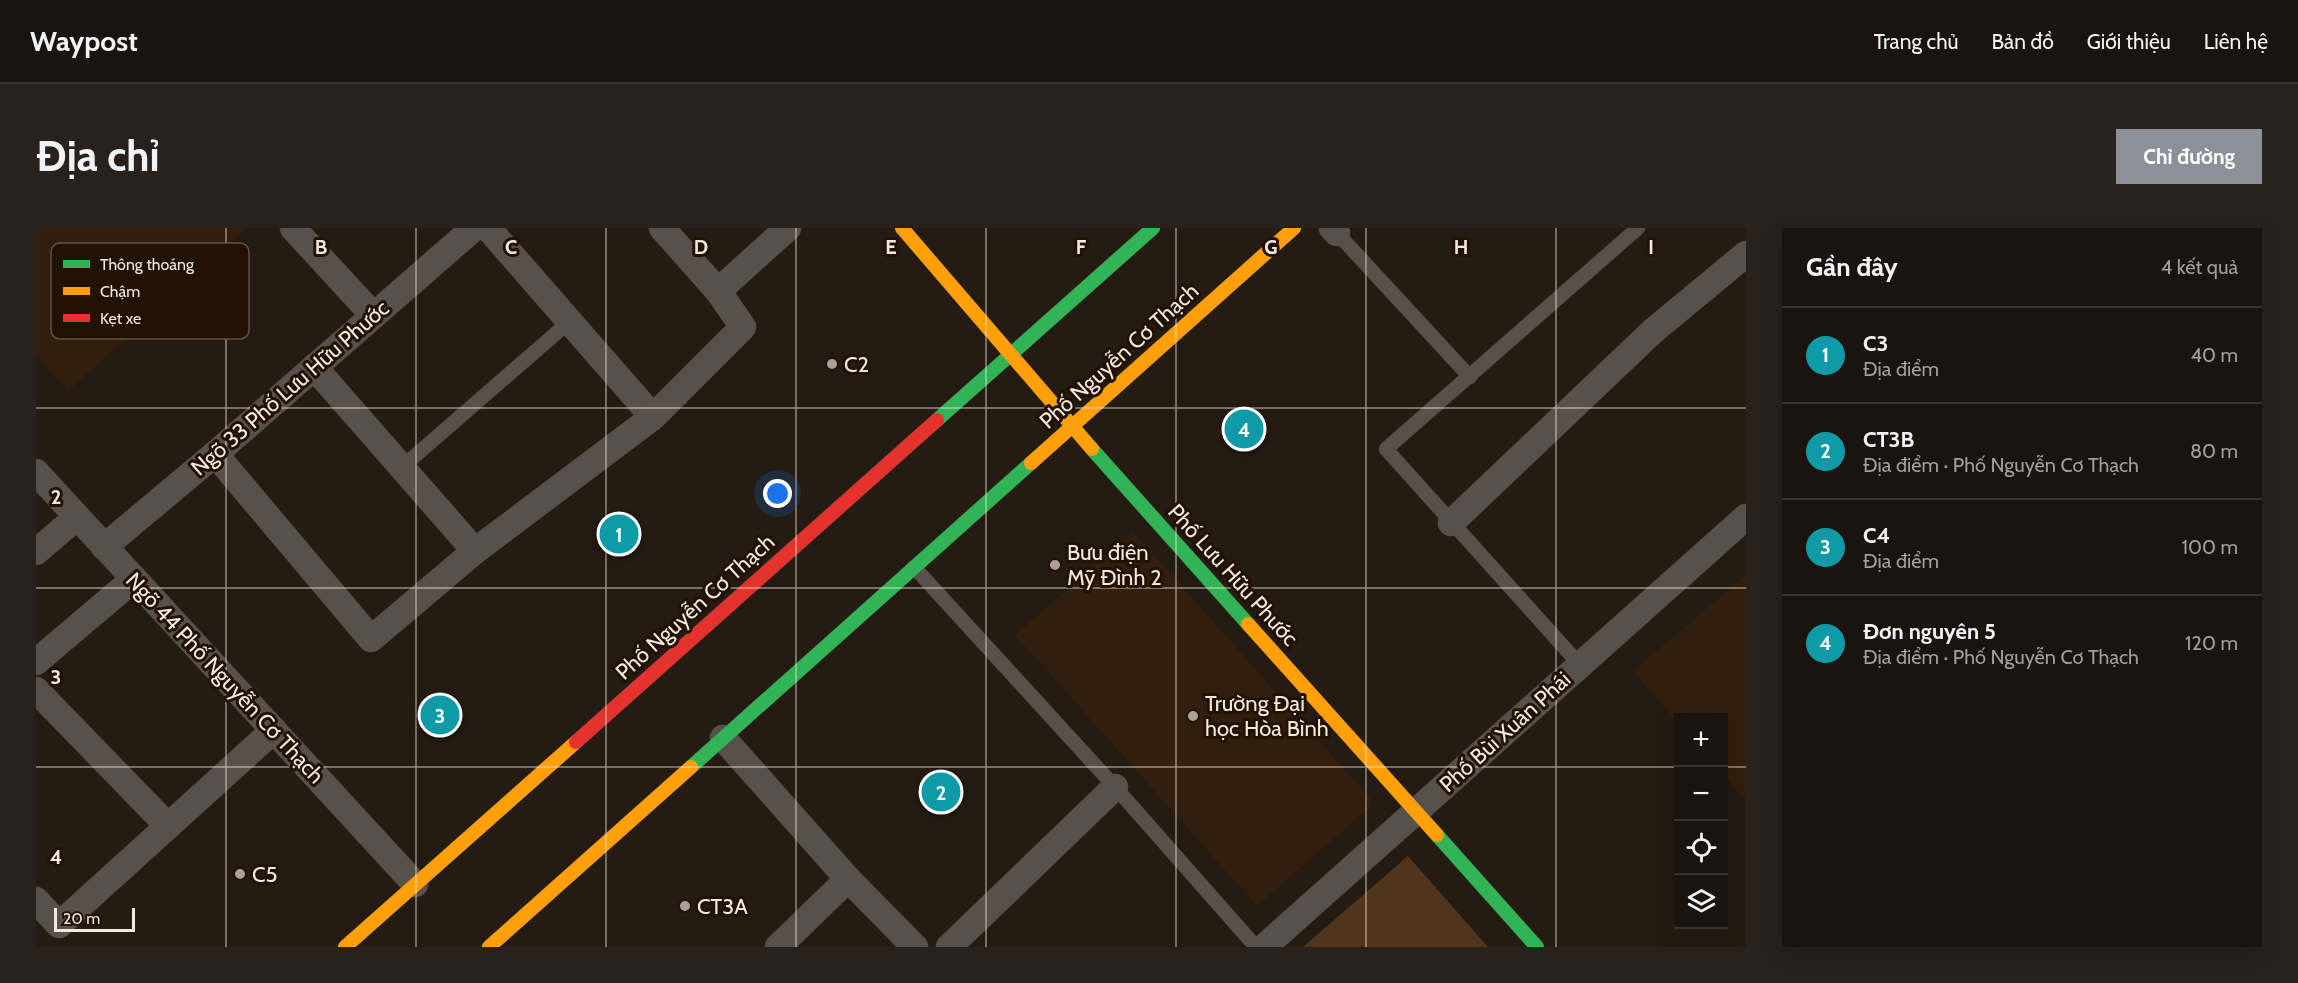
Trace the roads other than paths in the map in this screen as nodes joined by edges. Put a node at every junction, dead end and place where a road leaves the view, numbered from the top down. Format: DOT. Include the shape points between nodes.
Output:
graph roads {
  1 [pos="293,228"];
  2 [pos="474,228"];
  3 [pos="488,228"];
  4 [pos="662,228"];
  5 [pos="788,228"];
  6 [pos="902,228"];
  7 [pos="1153,228"];
  8 [pos="1294,228"];
  9 [pos="1638,228"];
  10 [pos="1335,231"];
  11 [pos="1746,254"];
  12 [pos="718,291"];
  13 [pos="373,315"];
  14 [pos="569,322"];
  15 [pos="1011,355"];
  16 [pos="314,367"];
  17 [pos="1470,377"];
  18 [pos="653,417"];
  19 [pos="1072,425"];
  20 [pos="215,454"];
  21 [pos="401,468"];
  22 [pos="36,472"];
  23 [pos="78,517"];
  24 [pos="1746,517"];
  25 [pos="1451,523"];
  26 [pos="105,547"];
  27 [pos="475,551"];
  28 [pos="36,552"];
  29 [pos="914,567"];
  30 [pos="134,579"];
  31 [pos="36,662"];
  32 [pos="1580,665"];
  33 [pos="36,690"];
  34 [pos="274,730"];
  35 [pos="723,738"];
  36 [pos="1114,787"];
  37 [pos="1416,811"];
  38 [pos="168,826"];
  39 [pos="848,879"];
  40 [pos="415,884"];
  41 [pos="36,900"];
  42 [pos="345,947"];
  43 [pos="489,947"];
  44 [pos="778,947"];
  45 [pos="915,947"];
  46 [pos="950,947"];
  47 [pos="1256,947"];
  48 [pos="1264,947"];
  49 [pos="1537,947"];
  1 -- 13 [label="street"];
  2 -- 13 [label="street, Ngõ 33 Phố Lưu Hữu Phước"];
  3 -- 14 [label="street"];
  4 -- 12 [label="street"];
  5 -- 12 [label="street"];
  6 -- 15 [label="street, Phố Lưu Hữu Phước"];
  7 -- 15 [label="street, Phố Nguyễn Cơ Thạch"];
  8 -- 19 [label="street, Phố Nguyễn Cơ Thạch"];
  9 -- 17 [label="lane"];
  10 -- 17 [label="lane"];
  11 -- 25 [label="street" via="1653,330"];
  12 -- 18 [label="street" via="743,327"];
  13 -- 16 [label="street, Ngõ 33 Phố Lưu Hữu Phước"];
  14 -- 18 [label="street"];
  14 -- 21 [label="lane"];
  15 -- 19 [label="street, Phố Lưu Hữu Phước"];
  15 -- 40 [label="street, Phố Nguyễn Cơ Thạch"];
  16 -- 20 [label="street, Ngõ 33 Phố Lưu Hữu Phước"];
  16 -- 21 [label="street"];
  17 -- 25 [label="lane" via="1386,450"];
  18 -- 27 [label="street"];
  19 -- 29 [label="street, Phố Nguyễn Cơ Thạch"];
  19 -- 37 [label="street, Phố Lưu Hữu Phước"];
  20 -- 26 [label="street, Ngõ 33 Phố Lưu Hữu Phước"];
  20 -- 27 [label="street" via="371,639"];
  21 -- 27 [label="street"];
  22 -- 23 [label="street, Ngõ 44 Phố Nguyễn Cơ Thạch"];
  23 -- 26 [label="street, Ngõ 44 Phố Nguyễn Cơ Thạch"];
  23 -- 28 [label="street"];
  24 -- 32 [label="street, Phố Bùi Xuân Phái"];
  25 -- 32 [label="lane"];
  26 -- 30 [label="street, Ngõ 44 Phố Nguyễn Cơ Thạch"];
  29 -- 35 [label="street, Phố Nguyễn Cơ Thạch"];
  29 -- 36 [label="lane"];
  30 -- 31 [label="street"];
  30 -- 34 [label="street, Ngõ 44 Phố Nguyễn Cơ Thạch"];
  32 -- 37 [label="street, Phố Bùi Xuân Phái"];
  33 -- 38 [label="street"];
  34 -- 38 [label="street"];
  34 -- 40 [label="street, Ngõ 44 Phố Nguyễn Cơ Thạch"];
  35 -- 39 [label="street"];
  35 -- 43 [label="street, Phố Nguyễn Cơ Thạch"];
  36 -- 46 [label="street"];
  36 -- 47 [label="lane"];
  37 -- 48 [label="street, Phố Bùi Xuân Phái"];
  37 -- 49 [label="street, Phố Lưu Hữu Phước"];
  38 -- 41 [label="street" via="58,925"];
  39 -- 44 [label="street"];
  39 -- 45 [label="street"];
  40 -- 42 [label="street, Phố Nguyễn Cơ Thạch"];
}
